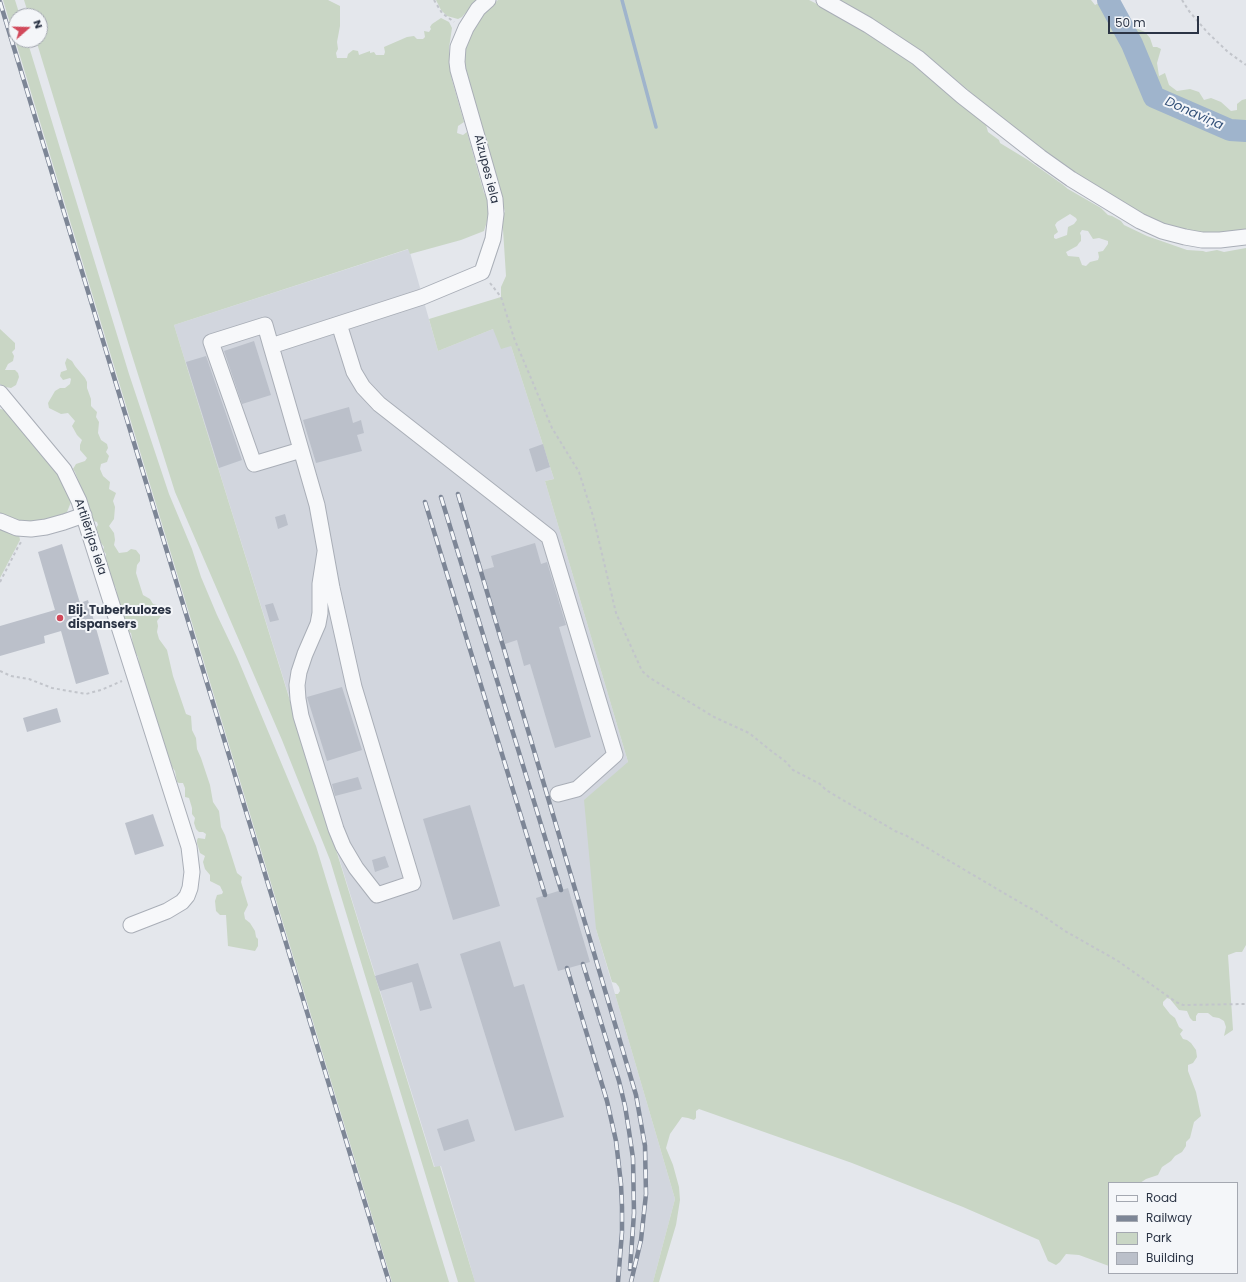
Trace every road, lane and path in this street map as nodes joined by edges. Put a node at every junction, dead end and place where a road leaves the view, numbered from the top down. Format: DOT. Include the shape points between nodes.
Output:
graph roads {
  1 [pos="434,0"];
  2 [pos="488,0"];
  3 [pos="824,0"];
  4 [pos="1182,0"];
  5 [pos="466,28"];
  6 [pos="1246,65"];
  7 [pos="1246,237"];
  8 [pos="482,272"];
  9 [pos="339,324"];
  10 [pos="271,346"];
  11 [pos="0,393"];
  12 [pos="301,450"];
  13 [pos="84,515"];
  14 [pos="0,521"];
  15 [pos="23,541"];
  16 [pos="326,552"];
  17 [pos="0,582"];
  18 [pos="0,671"];
  19 [pos="134,676"];
  20 [pos="558,794"];
  21 [pos="131,925"];
  22 [pos="1246,1004"];
  1 -- 5 [label="path" via="446,17"];
  2 -- 5 [label="street, Aizupes iela" via="478,9"];
  3 -- 7 [label="street" via="918,58 1040,158 1071,180 1140,221 1162,231 1190,238 1220,240"];
  4 -- 6 [label="path" via="1207,32"];
  5 -- 8 [label="street, Aizupes iela" via="458,47 458,70 496,208 493,239"];
  8 -- 9 [label="street" via="422,297"];
  8 -- 22 [label="path" via="501,297 514,338 552,428 579,472 593,516 616,613 642,671 714,716 749,733 793,770 1036,911 1118,961 1176,1002 1183,1005"];
  9 -- 10 [label="street"];
  9 -- 20 [label="street" via="354,372 363,387 379,404 549,537 615,755 577,789"];
  10 -- 12 [label="street"];
  10 -- 12 [label="street" via="265,325 211,342 254,464"];
  11 -- 13 [label="street, Artilērijas iela" via="64,470"];
  12 -- 16 [label="street" via="317,505"];
  13 -- 14 [label="street" via="31,529 17,528"];
  13 -- 19 [label="street, Artilērijas iela"];
  15 -- 17 [label="path" via="19,544"];
  16 -- 16 [label="street" via="354,687 413,883 377,895 356,868 336,829 298,699 299,672 318,624 320,584"];
  18 -- 19 [label="path" via="52,688 86,694"];
  19 -- 21 [label="street, Artilērijas iela" via="189,847 192,872 190,888 182,902 167,911"];
}
